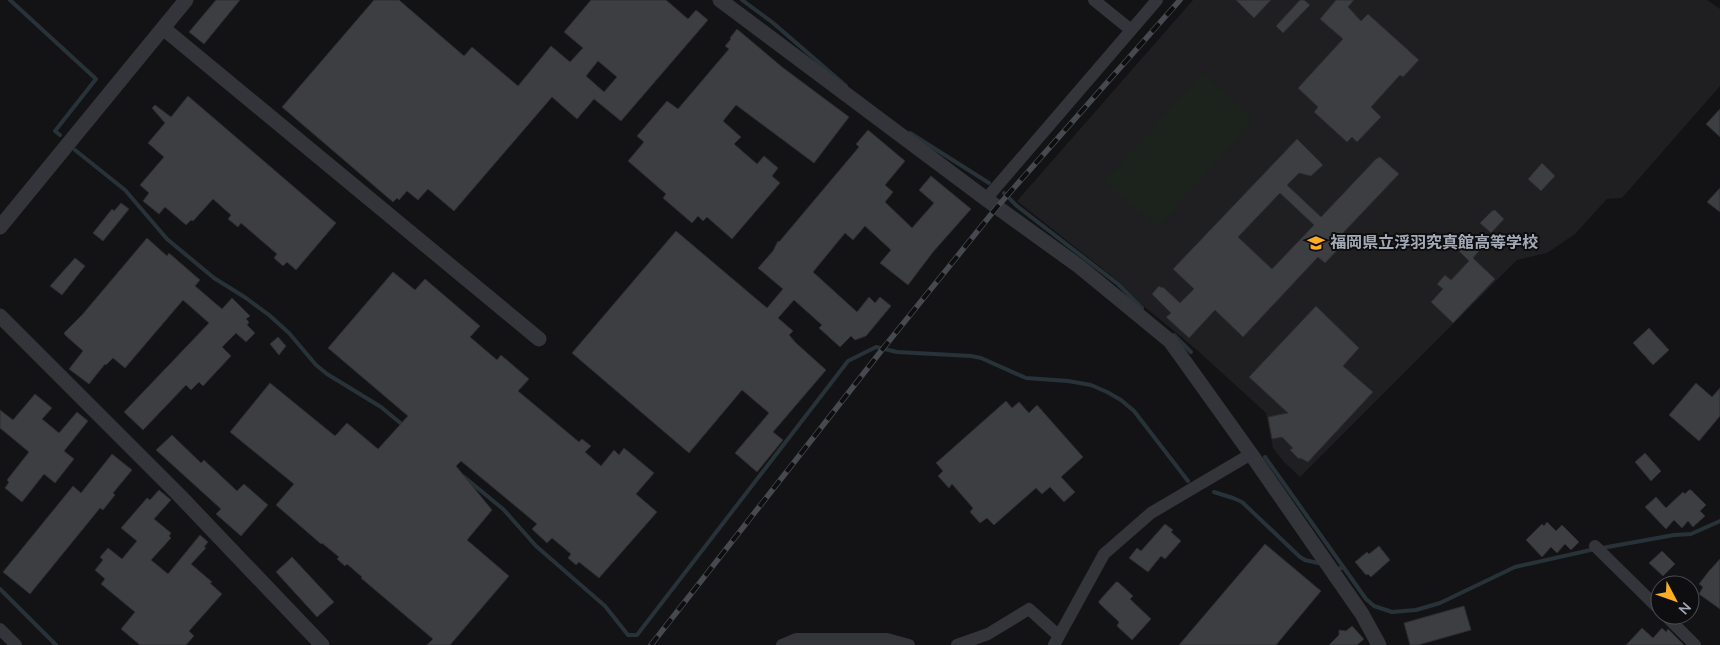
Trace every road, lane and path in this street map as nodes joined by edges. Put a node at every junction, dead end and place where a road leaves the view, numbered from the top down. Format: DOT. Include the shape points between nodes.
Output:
graph roads {
  1 [pos="186,0"];
  2 [pos="720,0"];
  3 [pos="1094,0"];
  4 [pos="1157,0"];
  5 [pos="163,28"];
  6 [pos="1131,30"];
  7 [pos="986,199"];
  8 [pos="0,227"];
  9 [pos="0,316"];
  10 [pos="539,339"];
  11 [pos="1251,454"];
  12 [pos="1598,549"];
  13 [pos="1650,600"];
  14 [pos="1675,625"];
  15 [pos="0,629"];
  16 [pos="1056,641"];
  17 [pos="16,645"];
  18 [pos="322,645"];
  19 [pos="782,645"];
  20 [pos="909,645"];
  21 [pos="957,645"];
  22 [pos="1378,645"];
  23 [pos="1695,645"];
  1 -- 5 [label="street"];
  2 -- 7 [label="street"];
  3 -- 6 [label="street"];
  4 -- 6 [label="street"];
  5 -- 8 [label="street"];
  5 -- 10 [label="street"];
  6 -- 7 [label="street"];
  7 -- 11 [label="street" via="1080,267 1170,341"];
  9 -- 18 [label="street" via="179,495"];
  11 -- 16 [label="street" via="1151,513 1104,554"];
  11 -- 22 [label="street" via="1362,614"];
  12 -- 13 [label="street"];
  14 -- 23 [label="street"];
  15 -- 17 [label="street"];
  16 -- 21 [label="street" via="1029,609 988,634"];
  19 -- 20 [label="street" via="796,640 888,639"];
}
